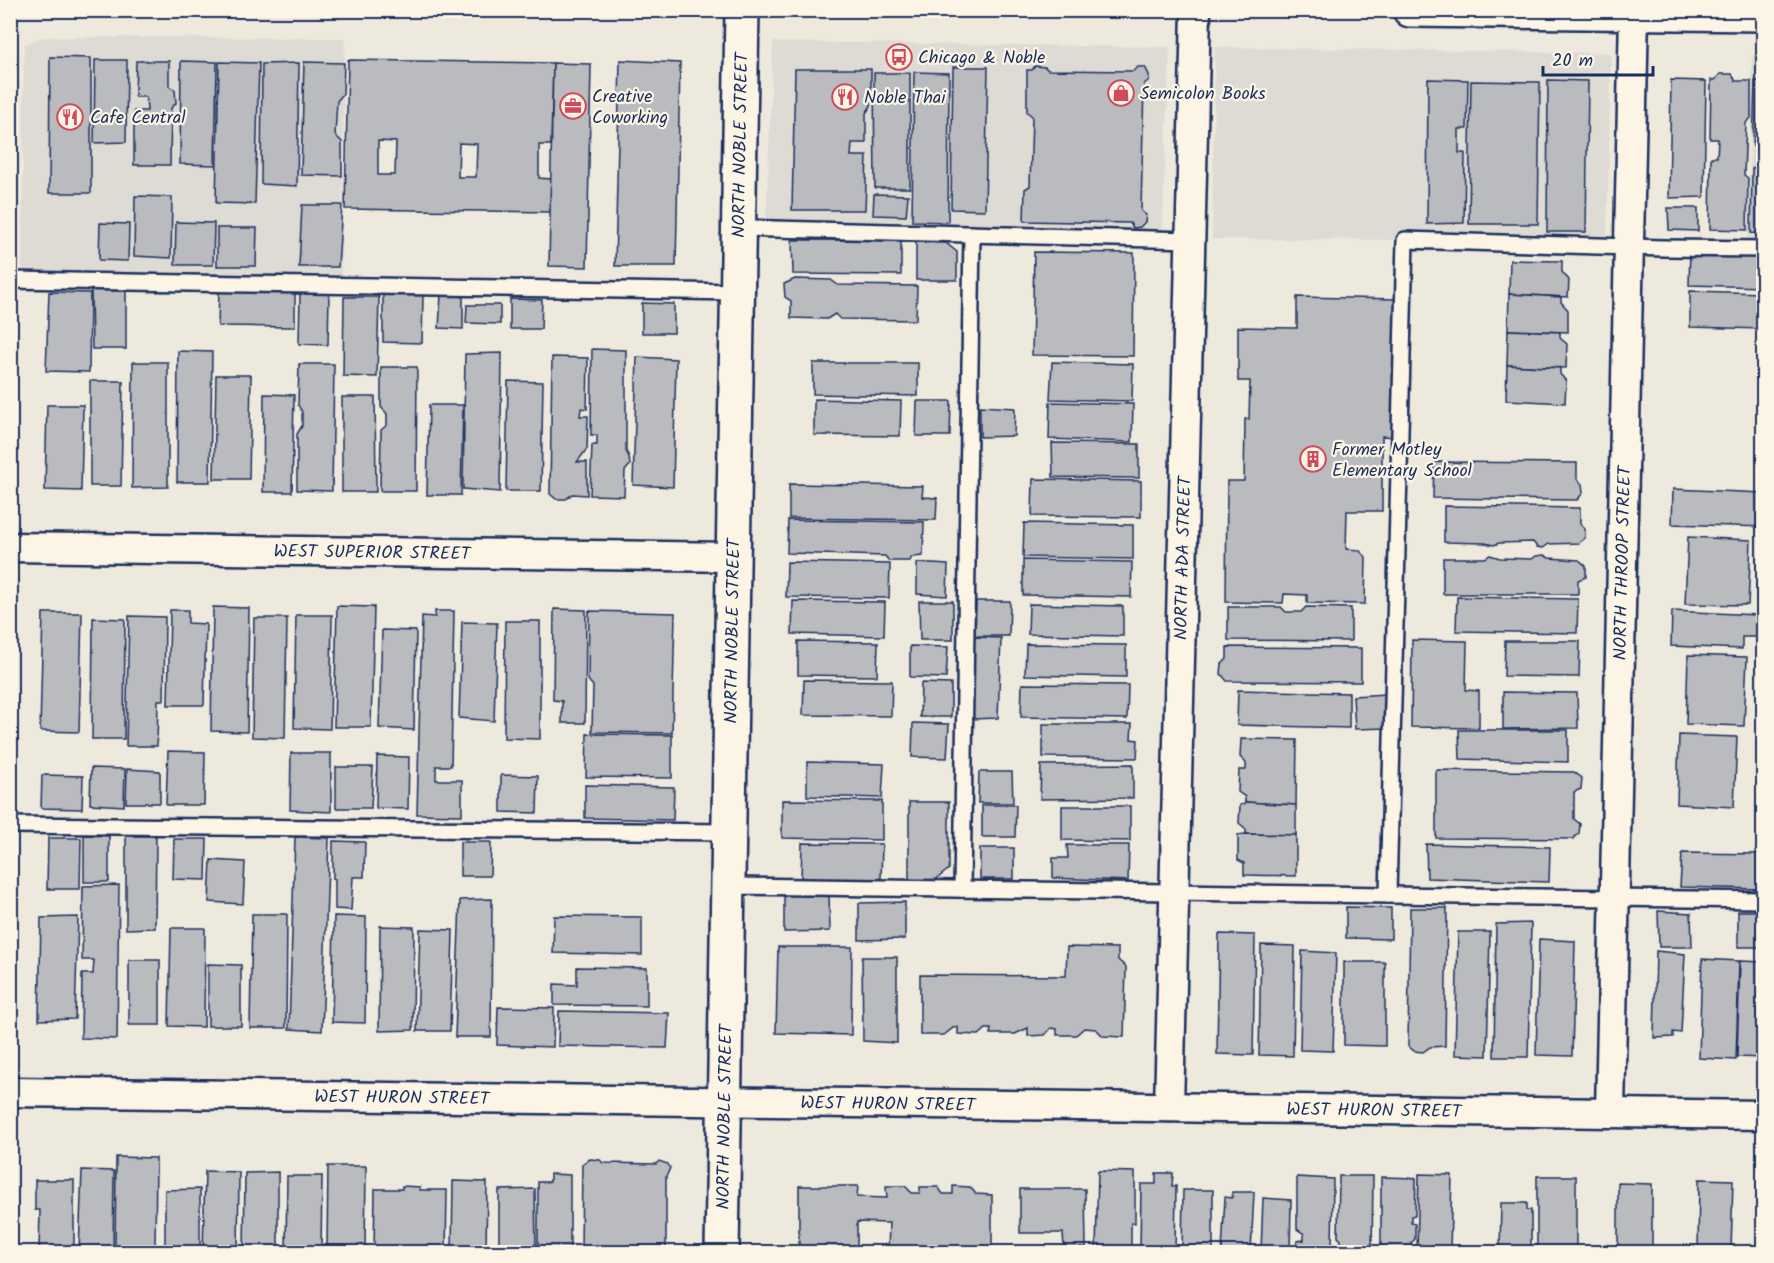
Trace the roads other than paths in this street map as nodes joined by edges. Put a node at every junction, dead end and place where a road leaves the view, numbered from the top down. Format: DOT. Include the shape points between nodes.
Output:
graph roads {
  1 [pos="742,10"];
  2 [pos="1196,10"];
  3 [pos="1410,10"];
  4 [pos="1634,13"];
  5 [pos="1764,14"];
  6 [pos="739,228"];
  7 [pos="972,234"];
  8 [pos="1191,240"];
  9 [pos="1629,247"];
  10 [pos="1764,249"];
  11 [pos="10,280"];
  12 [pos="738,292"];
  13 [pos="10,547"];
  14 [pos="734,557"];
  15 [pos="10,825"];
  16 [pos="729,832"];
  17 [pos="728,886"];
  18 [pos="962,889"];
  19 [pos="1174,892"];
  20 [pos="1388,895"];
  21 [pos="1615,898"];
  22 [pos="1764,900"];
  23 [pos="10,1092"];
  24 [pos="724,1101"];
  25 [pos="1169,1107"];
  26 [pos="1610,1112"];
  27 [pos="1764,1114"];
  28 [pos="722,1252"];
  1 -- 6 [label="street, NORTH NOBLE STREET"];
  2 -- 8 [label="street, NORTH ADA STREET"];
  3 -- 4 [label="street"];
  4 -- 5 [label="street"];
  4 -- 9 [label="street, NORTH THROOP STREET"];
  6 -- 7 [label="lane"];
  6 -- 12 [label="street, NORTH NOBLE STREET"];
  7 -- 8 [label="lane"];
  7 -- 18 [label="lane"];
  8 -- 19 [label="street, NORTH ADA STREET"];
  9 -- 10 [label="lane"];
  9 -- 20 [label="lane" via="1405,240"];
  9 -- 21 [label="street, NORTH THROOP STREET"];
  11 -- 12 [label="lane"];
  12 -- 14 [label="street, NORTH NOBLE STREET"];
  13 -- 14 [label="street, WEST SUPERIOR STREET"];
  14 -- 16 [label="street, NORTH NOBLE STREET"];
  15 -- 16 [label="lane"];
  16 -- 17 [label="street, NORTH NOBLE STREET"];
  17 -- 18 [label="lane"];
  17 -- 24 [label="street, NORTH NOBLE STREET"];
  18 -- 19 [label="lane"];
  19 -- 20 [label="lane"];
  19 -- 25 [label="street, NORTH ADA STREET"];
  20 -- 21 [label="lane"];
  21 -- 22 [label="lane"];
  21 -- 26 [label="street, NORTH THROOP STREET"];
  23 -- 24 [label="street, WEST HURON STREET"];
  24 -- 25 [label="street, WEST HURON STREET"];
  24 -- 28 [label="street, NORTH NOBLE STREET"];
  25 -- 26 [label="street, WEST HURON STREET"];
  26 -- 27 [label="street, WEST HURON STREET"];
}
